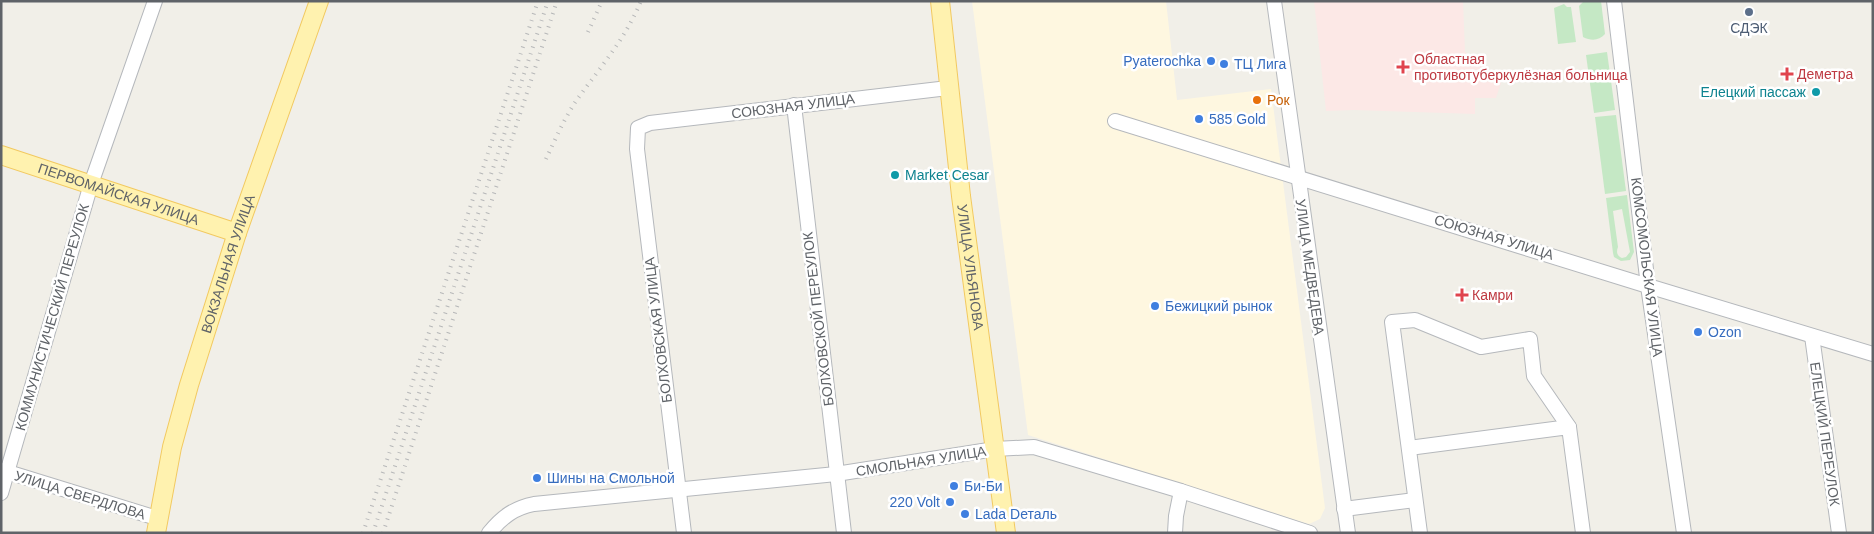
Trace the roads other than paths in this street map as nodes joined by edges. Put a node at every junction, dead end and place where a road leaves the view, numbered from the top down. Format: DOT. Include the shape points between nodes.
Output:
graph roads {
  1 [pos="155,1"];
  2 [pos="319,1"];
  3 [pos="940,1"];
  4 [pos="1274,1"];
  5 [pos="1614,1"];
  6 [pos="948,88"];
  7 [pos="794,105"];
  8 [pos="1115,121"];
  9 [pos="638,128"];
  10 [pos="1,155"];
  11 [pos="1298,176"];
  12 [pos="91,184"];
  13 [pos="237,232"];
  14 [pos="1648,286"];
  15 [pos="1812,336"];
  16 [pos="1873,354"];
  17 [pos="1569,427"];
  18 [pos="1409,448"];
  19 [pos="995,449"];
  20 [pos="4,471"];
  21 [pos="836,474"];
  22 [pos="677,489"];
  23 [pos="1181,491"];
  24 [pos="1,493"];
  25 [pos="1416,500"];
  26 [pos="1344,509"];
  27 [pos="501,520"];
  28 [pos="158,526"];
  29 [pos="489,533"];
  30 [pos="507,533"];
  31 [pos="684,533"];
  32 [pos="844,533"];
  33 [pos="1006,533"];
  34 [pos="1175,533"];
  35 [pos="1310,533"];
  36 [pos="1348,533"];
  37 [pos="1420,533"];
  38 [pos="1583,533"];
  39 [pos="1684,533"];
  40 [pos="1839,533"];
  1 -- 12 [label="street, КОММУНИСТИЧЕСКИЙ ПЕРЕУЛОК"];
  2 -- 13 [label="main road, ВОКЗАЛЬНАЯ УЛИЦА"];
  3 -- 6 [label="main road, УЛИЦА УЛЬЯНОВА"];
  4 -- 11 [label="street, УЛИЦА МЕДВЕДЕВА"];
  5 -- 14 [label="street, КОМСОМОЛЬСКАЯ УЛИЦА"];
  6 -- 7 [label="street, СОЮЗНАЯ УЛИЦА"];
  6 -- 19 [label="main road, УЛИЦА УЛЬЯНОВА"];
  7 -- 9 [label="street, СОЮЗНАЯ УЛИЦА" via="650,123"];
  7 -- 21 [label="street, БОЛХОВСКОЙ ПЕРЕУЛОК"];
  8 -- 11 [label="street, СОЮЗНАЯ УЛИЦА"];
  9 -- 22 [label="street, БОЛХОВСКАЯ УЛИЦА" via="637,149"];
  10 -- 12 [label="main road, ПЕРВОМАЙСКАЯ УЛИЦА"];
  11 -- 14 [label="street, СОЮЗНАЯ УЛИЦА"];
  11 -- 26 [label="street, УЛИЦА МЕДВЕДЕВА"];
  12 -- 13 [label="main road, ПЕРВОМАЙСКАЯ УЛИЦА"];
  12 -- 20 [label="street, КОММУНИСТИЧЕСКИЙ ПЕРЕУЛОК"];
  13 -- 28 [label="main road, ВОКЗАЛЬНАЯ УЛИЦА" via="172,447"];
  14 -- 15 [label="street, СОЮЗНАЯ УЛИЦА"];
  14 -- 39 [label="street, КОМСОМОЛЬСКАЯ УЛИЦА"];
  15 -- 16 [label="street, СОЮЗНАЯ УЛИЦА"];
  15 -- 40 [label="street, ЕЛЕЦКИЙ ПЕРЕУЛОК"];
  17 -- 18 [label="street"];
  17 -- 18 [label="street" via="1534,376 1530,339 1481,347 1415,320 1392,322"];
  17 -- 38 [label="street"];
  18 -- 25 [label="street"];
  19 -- 21 [label="street, СМОЛЬНАЯ УЛИЦА"];
  19 -- 23 [label="street, СМОЛЬНАЯ УЛИЦА" via="1034,447"];
  19 -- 33 [label="main road, УЛИЦА УЛЬЯНОВА"];
  20 -- 24 [label="street, КОММУНИСТИЧЕСКИЙ ПЕРЕУЛОК"];
  20 -- 28 [label="street, УЛИЦА СВЕРДЛОВА"];
  21 -- 22 [label="street, СМОЛЬНАЯ УЛИЦА"];
  21 -- 32 [label="street, БОЛХОВСКОЙ ПЕРЕУЛОК"];
  22 -- 27 [label="street, СМОЛЬНАЯ УЛИЦА" via="534,504 520,508"];
  22 -- 31 [label="street, БОЛХОВСКАЯ УЛИЦА"];
  23 -- 34 [label="street"];
  23 -- 35 [label="street, СМОЛЬНАЯ УЛИЦА"];
  25 -- 26 [label="street"];
  25 -- 37 [label="street"];
  26 -- 36 [label="street, УЛИЦА МЕДВЕДЕВА"];
  27 -- 29 [label="street"];
  27 -- 30 [label="street"];
}
